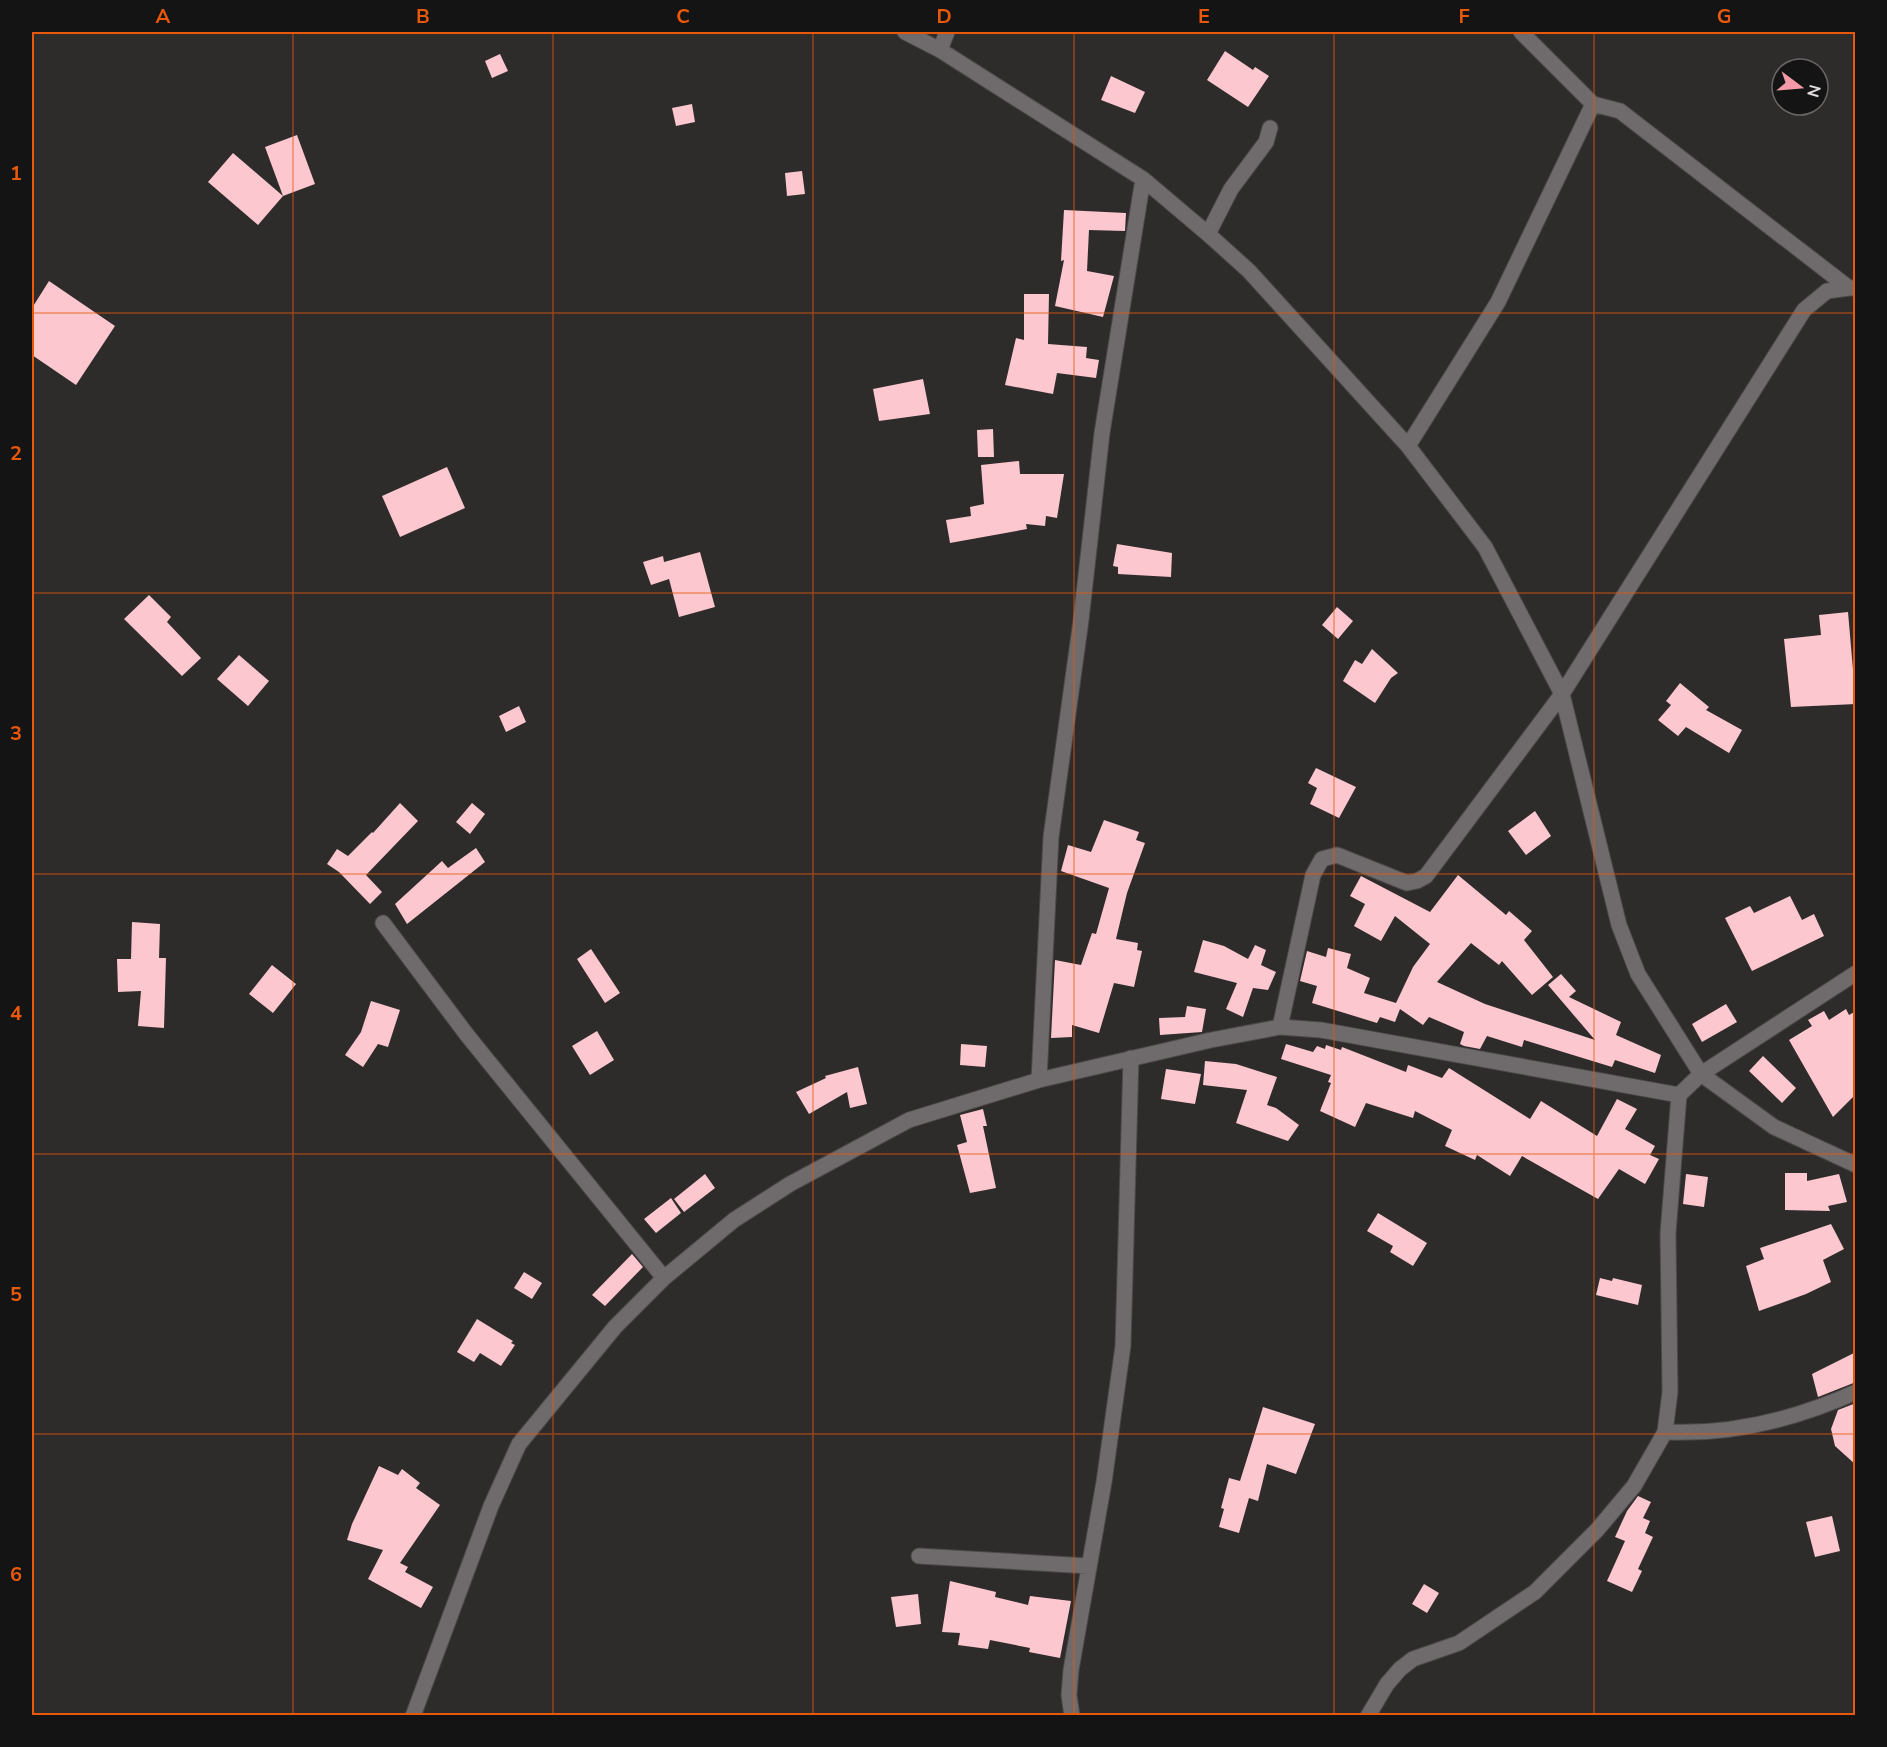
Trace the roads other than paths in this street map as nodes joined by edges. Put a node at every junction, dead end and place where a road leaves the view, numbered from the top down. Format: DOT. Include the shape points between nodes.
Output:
graph roads {
  1 [pos="905,32"];
  2 [pos="947,32"];
  3 [pos="1521,32"];
  4 [pos="940,50"];
  5 [pos="1593,104"];
  6 [pos="1270,128"];
  7 [pos="1143,179"];
  8 [pos="1208,234"];
  9 [pos="1852,288"];
  10 [pos="1408,446"];
  11 [pos="1562,694"];
  12 [pos="383,923"];
  13 [pos="1856,973"];
  14 [pos="1280,1027"];
  15 [pos="1131,1058"];
  16 [pos="1701,1074"];
  17 [pos="1039,1080"];
  18 [pos="1679,1095"];
  19 [pos="1856,1166"];
  20 [pos="664,1278"];
  21 [pos="1856,1392"];
  22 [pos="1665,1432"];
  23 [pos="919,1556"];
  24 [pos="1089,1566"];
  25 [pos="413,1716"];
  26 [pos="1072,1716"];
  27 [pos="1368,1716"];
  1 -- 4 [label="street"];
  2 -- 4 [label="street"];
  3 -- 5 [label="street"];
  4 -- 7 [label="street"];
  5 -- 9 [label="street" via="1620,111"];
  5 -- 10 [label="street" via="1498,302"];
  6 -- 8 [label="street" via="1266,142 1232,189"];
  7 -- 8 [label="street"];
  7 -- 17 [label="street" via="1102,433 1051,837"];
  8 -- 10 [label="street" via="1249,271"];
  9 -- 11 [label="street" via="1827,291 1804,310"];
  10 -- 11 [label="street" via="1485,547"];
  11 -- 14 [label="street" via="1426,876 1407,883 1337,855 1322,859 1313,875"];
  11 -- 16 [label="street" via="1618,925 1638,974"];
  12 -- 20 [label="street" via="467,1035"];
  13 -- 16 [label="street"];
  14 -- 15 [label="street"];
  14 -- 18 [label="street" via="1321,1030"];
  15 -- 17 [label="street"];
  15 -- 24 [label="street" via="1123,1346"];
  16 -- 18 [label="street"];
  16 -- 19 [label="street" via="1774,1127"];
  17 -- 20 [label="street" via="909,1120 790,1184 734,1220"];
  18 -- 22 [label="street" via="1668,1233 1670,1392"];
  20 -- 25 [label="street" via="615,1326 519,1444 491,1506"];
  21 -- 22 [label="street" via="1752,1426 1703,1434"];
  22 -- 27 [label="street" via="1634,1486 1535,1592 1459,1642 1413,1659 1387,1684"];
  23 -- 24 [label="street"];
  24 -- 26 [label="street" via="1071,1670"];
}
